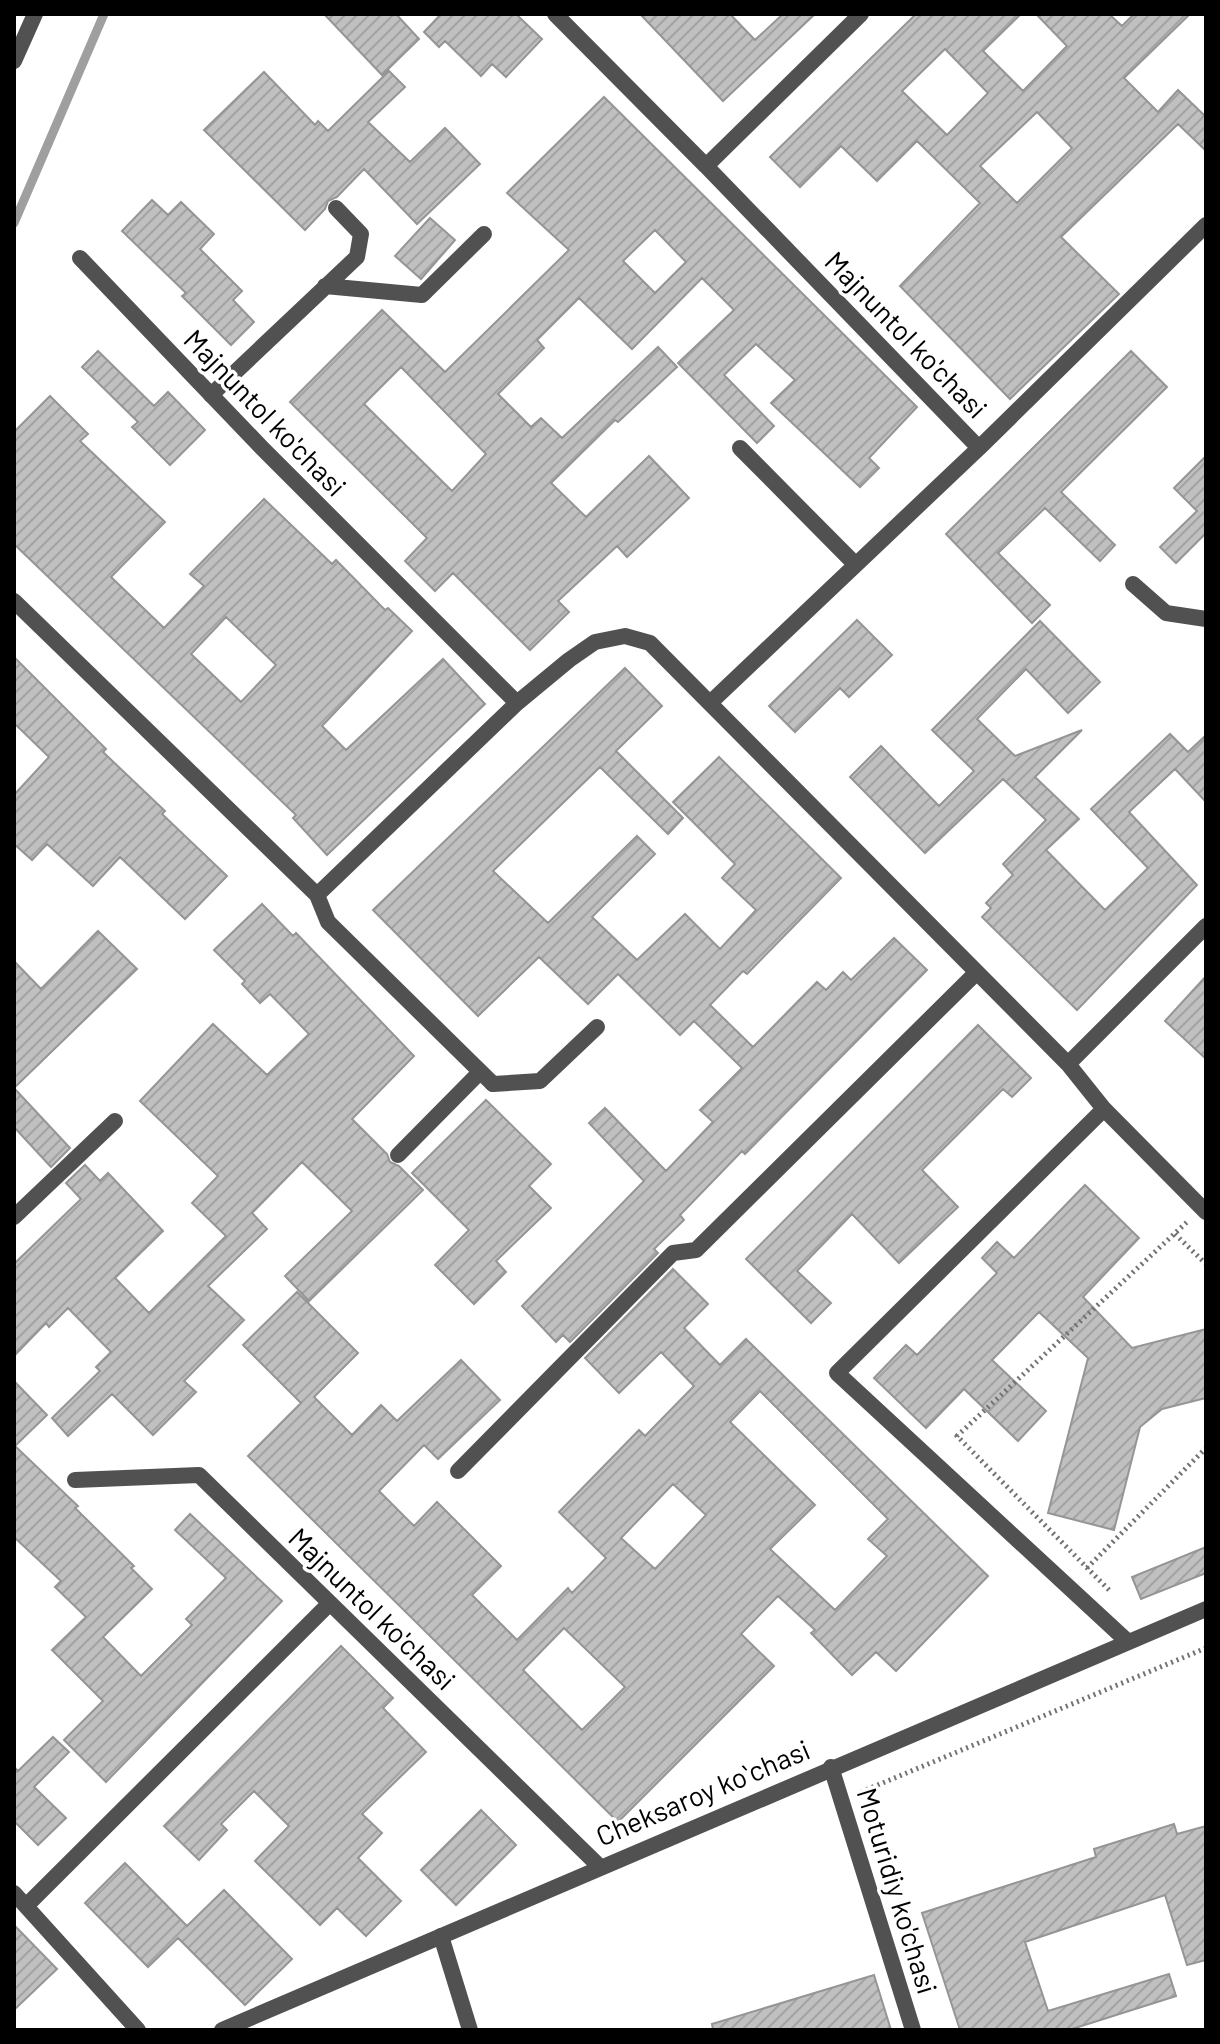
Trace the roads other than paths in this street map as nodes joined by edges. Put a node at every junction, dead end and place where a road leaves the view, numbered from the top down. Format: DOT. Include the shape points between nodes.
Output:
graph roads {
  1 [pos="35,14"];
  2 [pos="555,14"];
  3 [pos="861,14"];
  4 [pos="14,61"];
  5 [pos="706,166"];
  6 [pos="336,208"];
  7 [pos="1206,225"];
  8 [pos="484,234"];
  9 [pos="80,258"];
  10 [pos="325,286"];
  11 [pos="211,395"];
  12 [pos="740,448"];
  13 [pos="979,448"];
  14 [pos="855,564"];
  15 [pos="1133,584"];
  16 [pos="14,601"];
  17 [pos="1206,619"];
  18 [pos="711,702"];
  19 [pos="517,703"];
  20 [pos="317,895"];
  21 [pos="1206,926"];
  22 [pos="976,973"];
  23 [pos="597,1027"];
  24 [pos="1068,1064"];
  25 [pos="480,1072"];
  26 [pos="1104,1109"];
  27 [pos="115,1121"];
  28 [pos="398,1155"];
  29 [pos="1204,1210"];
  30 [pos="14,1217"];
  31 [pos="458,1471"];
  32 [pos="75,1480"];
  33 [pos="329,1604"];
  34 [pos="1206,1609"];
  35 [pos="1127,1641"];
  36 [pos="831,1767"];
  37 [pos="599,1866"];
  38 [pos="14,1893"];
  39 [pos="26,1906"];
  40 [pos="441,1936"];
  41 [pos="138,2030"];
  42 [pos="222,2030"];
  43 [pos="470,2030"];
  44 [pos="913,2030"];
  1 -- 4 [label="street"];
  2 -- 5 [label="street, Majnuntol ko'chasi"];
  3 -- 5 [label="street"];
  5 -- 13 [label="street, Majnuntol ko'chasi"];
  6 -- 10 [label="street" via="361,234 357,257"];
  7 -- 13 [label="street"];
  8 -- 10 [label="street" via="422,295"];
  9 -- 11 [label="street, Majnuntol ko'chasi"];
  10 -- 11 [label="street"];
  11 -- 19 [label="street, Majnuntol ko'chasi"];
  12 -- 14 [label="street"];
  13 -- 14 [label="street, Majnuntol ko'chasi"];
  14 -- 18 [label="street, Majnuntol ko'chasi"];
  15 -- 17 [label="street" via="1166,613"];
  16 -- 20 [label="street"];
  18 -- 19 [label="street" via="650,643 625,636 595,642"];
  18 -- 22 [label="street"];
  19 -- 20 [label="street"];
  20 -- 25 [label="street" via="328,922"];
  21 -- 24 [label="street"];
  22 -- 24 [label="street"];
  22 -- 31 [label="street" via="696,1250 673,1253"];
  23 -- 25 [label="street" via="540,1081 493,1084"];
  24 -- 26 [label="street"];
  25 -- 28 [label="street"];
  26 -- 29 [label="street"];
  26 -- 35 [label="street" via="837,1373"];
  27 -- 30 [label="street"];
  32 -- 33 [label="street, Majnuntol ko'chasi" via="199,1475"];
  33 -- 37 [label="street, Majnuntol ko'chasi"];
  33 -- 39 [label="street"];
  34 -- 35 [label="street, Cheksaroy koʻchasi"];
  35 -- 36 [label="street, Cheksaroy koʻchasi"];
  36 -- 37 [label="street, Cheksaroy koʻchasi"];
  36 -- 44 [label="street, Moturidiy ko'chasi"];
  37 -- 40 [label="street, Cheksaroy koʻchasi"];
  38 -- 39 [label="street"];
  39 -- 41 [label="street"];
  40 -- 42 [label="street, Cheksaroy koʻchasi"];
  40 -- 43 [label="street"];
}
